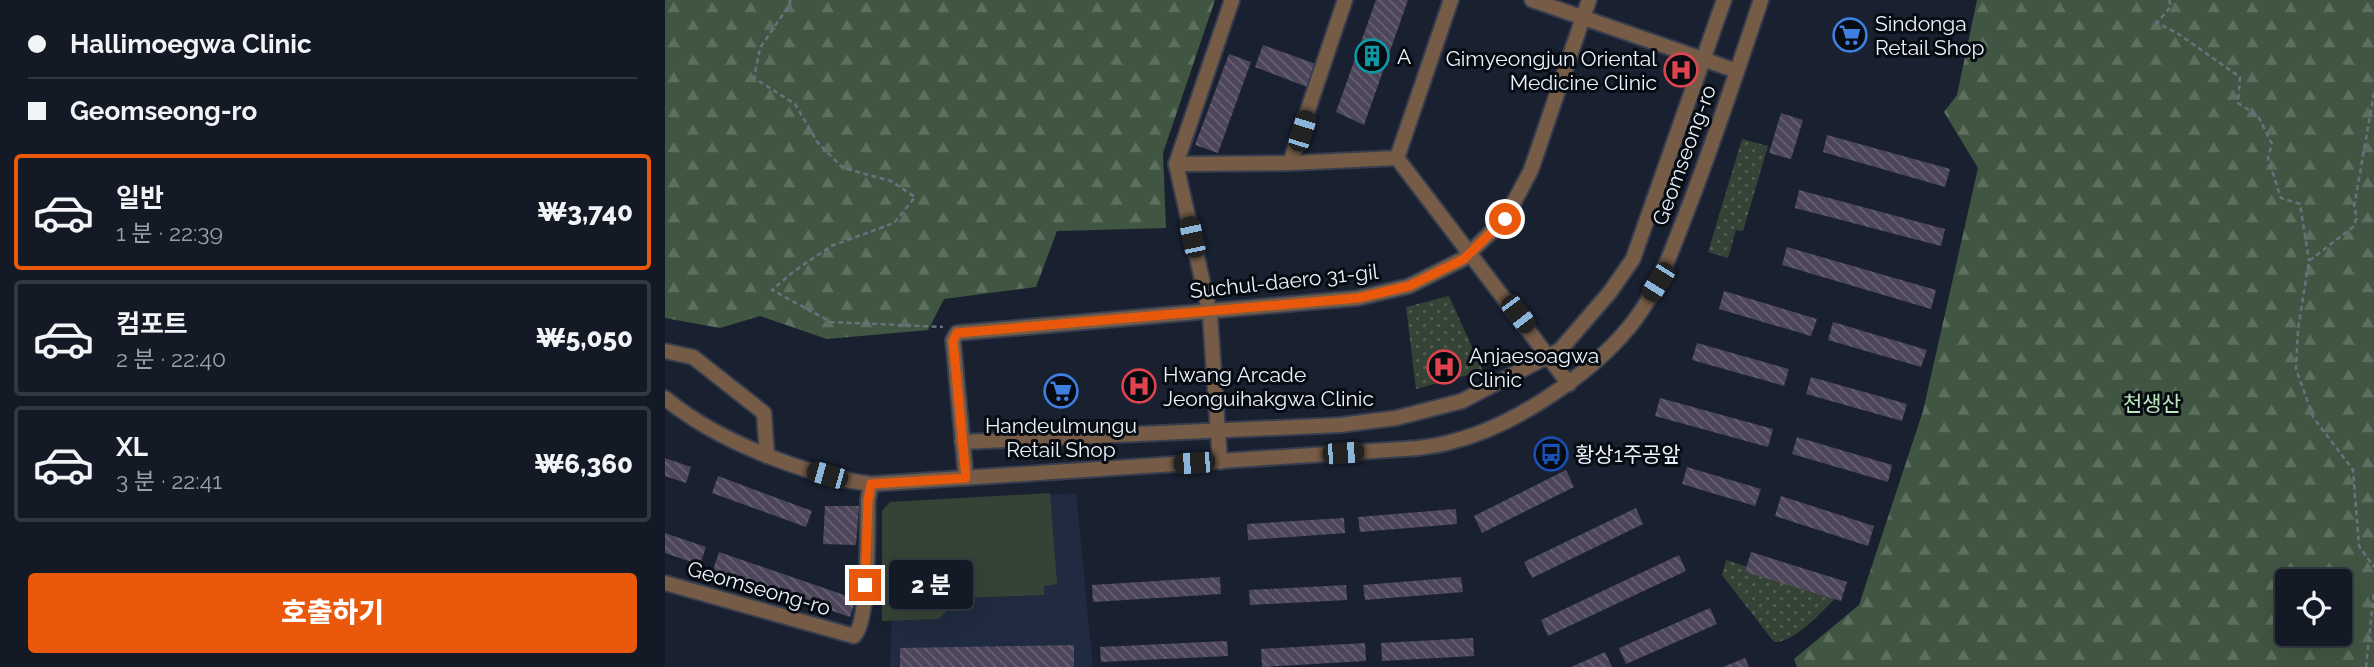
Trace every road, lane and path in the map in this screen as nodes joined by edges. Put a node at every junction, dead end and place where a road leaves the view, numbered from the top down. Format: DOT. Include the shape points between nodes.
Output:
graph roads {
  1 [pos="790,0"];
  2 [pos="1232,0"];
  3 [pos="1345,0"];
  4 [pos="1451,0"];
  5 [pos="1532,0"];
  6 [pos="1589,0"];
  7 [pos="1724,0"];
  8 [pos="1761,0"];
  9 [pos="2169,0"];
  10 [pos="1583,18"];
  11 [pos="1703,60"];
  12 [pos="1737,71"];
  13 [pos="2374,93"];
  14 [pos="1397,158"];
  15 [pos="1290,163"];
  16 [pos="1176,164"];
  17 [pos="1470,253"];
  18 [pos="2309,261"];
  19 [pos="1209,311"];
  20 [pos="954,325"];
  21 [pos="665,351"];
  22 [pos="1549,355"];
  23 [pos="1569,384"];
  24 [pos="665,398"];
  25 [pos="1218,432"];
  26 [pos="962,442"];
  27 [pos="767,457"];
  28 [pos="1220,462"];
  29 [pos="966,478"];
  30 [pos="871,484"];
  31 [pos="2374,567"];
  32 [pos="665,583"];
  33 [pos="2374,592"];
  34 [pos="2365,667"];
  1 -- 20 [label="path" via="760,48 754,78 795,104 818,143 843,168 891,181 915,197 894,223 831,246 772,290 831,322"];
  2 -- 16 [label="street"];
  3 -- 15 [label="street"];
  4 -- 14 [label="street"];
  5 -- 10 [label="street, Geomseong-ro"];
  6 -- 10 [label="street, Suchul-daero 31-gil"];
  7 -- 11 [label="street"];
  8 -- 12 [label="street, Geomseong-ro"];
  9 -- 18 [label="path" via="2171,6 2157,23 2240,77 2238,103 2258,116 2272,144 2268,158 2281,198 2300,204"];
  10 -- 11 [label="street, Geomseong-ro"];
  10 -- 17 [label="street, Suchul-daero 31-gil" via="1531,170 1505,219"];
  11 -- 12 [label="street, Geomseong-ro"];
  11 -- 22 [label="street" via="1633,259 1580,330"];
  12 -- 23 [label="street, Geomseong-ro" via="1658,282 1636,318"];
  13 -- 18 [label="path" via="2354,207 2357,218 2353,227"];
  14 -- 15 [label="street"];
  14 -- 17 [label="street"];
  15 -- 16 [label="street"];
  16 -- 19 [label="street"];
  17 -- 19 [label="street, Suchul-daero 31-gil" via="1409,286 1358,298"];
  17 -- 22 [label="street"];
  18 -- 31 [label="path" via="2296,369 2313,417 2353,470 2359,546"];
  19 -- 25 [label="street"];
  19 -- 26 [label="street, Suchul-daero 31-gil" via="957,333 953,341"];
  21 -- 27 [label="street" via="693,357 764,413"];
  22 -- 23 [label="street"];
  22 -- 25 [label="street" via="1462,401 1396,418"];
  23 -- 28 [label="street, Geomseong-ro" via="1490,428 1455,441 1418,448"];
  24 -- 27 [label="street, Geomseong-ro"];
  25 -- 26 [label="street"];
  25 -- 28 [label="street"];
  26 -- 29 [label="street, Suchul-daero 31-gil"];
  27 -- 30 [label="street, Geomseong-ro"];
  28 -- 29 [label="street, Geomseong-ro"];
  29 -- 30 [label="street, Geomseong-ro"];
  30 -- 32 [label="street, Geomseong-ro" via="865,604 854,636"];
  33 -- 34 [label="path"];
}
